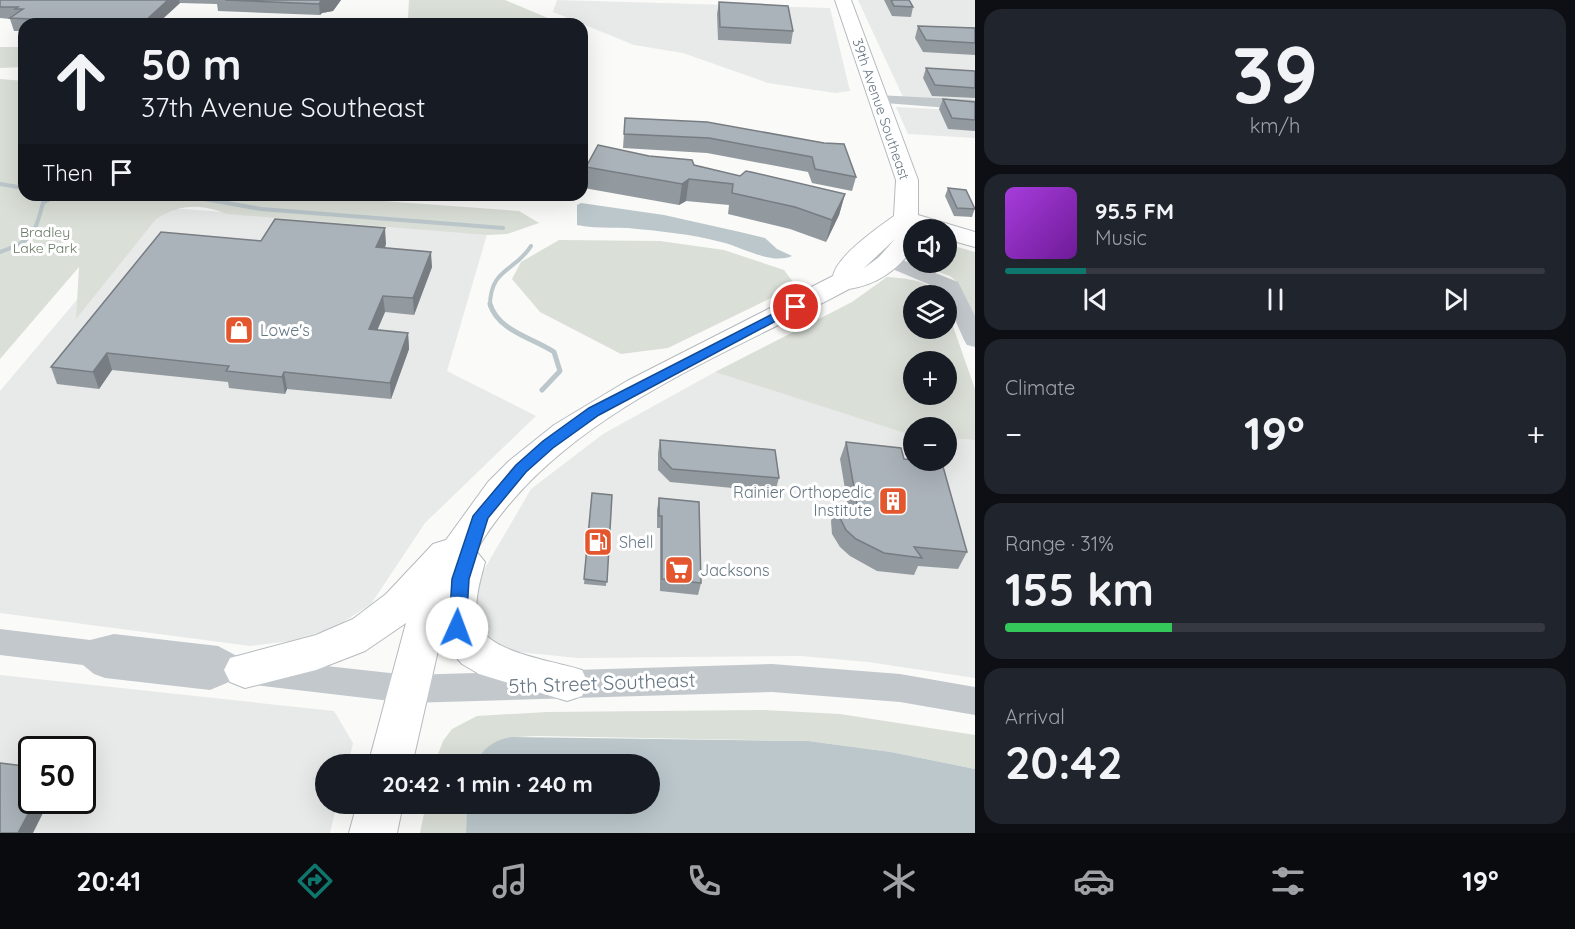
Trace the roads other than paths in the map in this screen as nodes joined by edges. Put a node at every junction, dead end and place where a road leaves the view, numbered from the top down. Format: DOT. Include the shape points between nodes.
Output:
graph roads {
  1 [pos="843,0"];
  2 [pos="877,99"];
  3 [pos="975,105"];
  4 [pos="906,219"];
  5 [pos="957,234"];
  6 [pos="975,240"];
  7 [pos="903,241"];
  8 [pos="880,256"];
  9 [pos="975,340"];
  10 [pos="481,516"];
  11 [pos="0,642"];
  12 [pos="237,669"];
  13 [pos="567,683"];
  14 [pos="408,689"];
  15 [pos="975,701"];
  16 [pos="393,754"];
  17 [pos="378,814"];
  18 [pos="373,833"];
  1 -- 2 [label="main road, 39th Avenue Southeast"];
  2 -- 3 [label="street"];
  2 -- 4 [label="main road, 39th Avenue Southeast" via="907,180"];
  5 -- 6 [label="main road"];
  7 -- 8 [label="main road, 39th Avenue Southeast"];
  8 -- 9 [label="street" via="951,286"];
  8 -- 10 [label="main road" via="868,278 842,282 584,417 521,469"];
  10 -- 12 [label="main road" via="402,602 371,628 311,654"];
  10 -- 13 [label="main road" via="460,579 456,613 462,639 482,658"];
  10 -- 14 [label="main road" via="465,538 433,605"];
  11 -- 12 [label="street, 5th Street Southeast" via="90,653 105,664 171,672 210,676"];
  12 -- 14 [label="street, 5th Street Southeast"];
  13 -- 14 [label="street, 5th Street Southeast"];
  13 -- 15 [label="street, 5th Street Southeast" via="772,678 900,688"];
  14 -- 16 [label="main road"];
  17 -- 18 [label="main road"];
}
